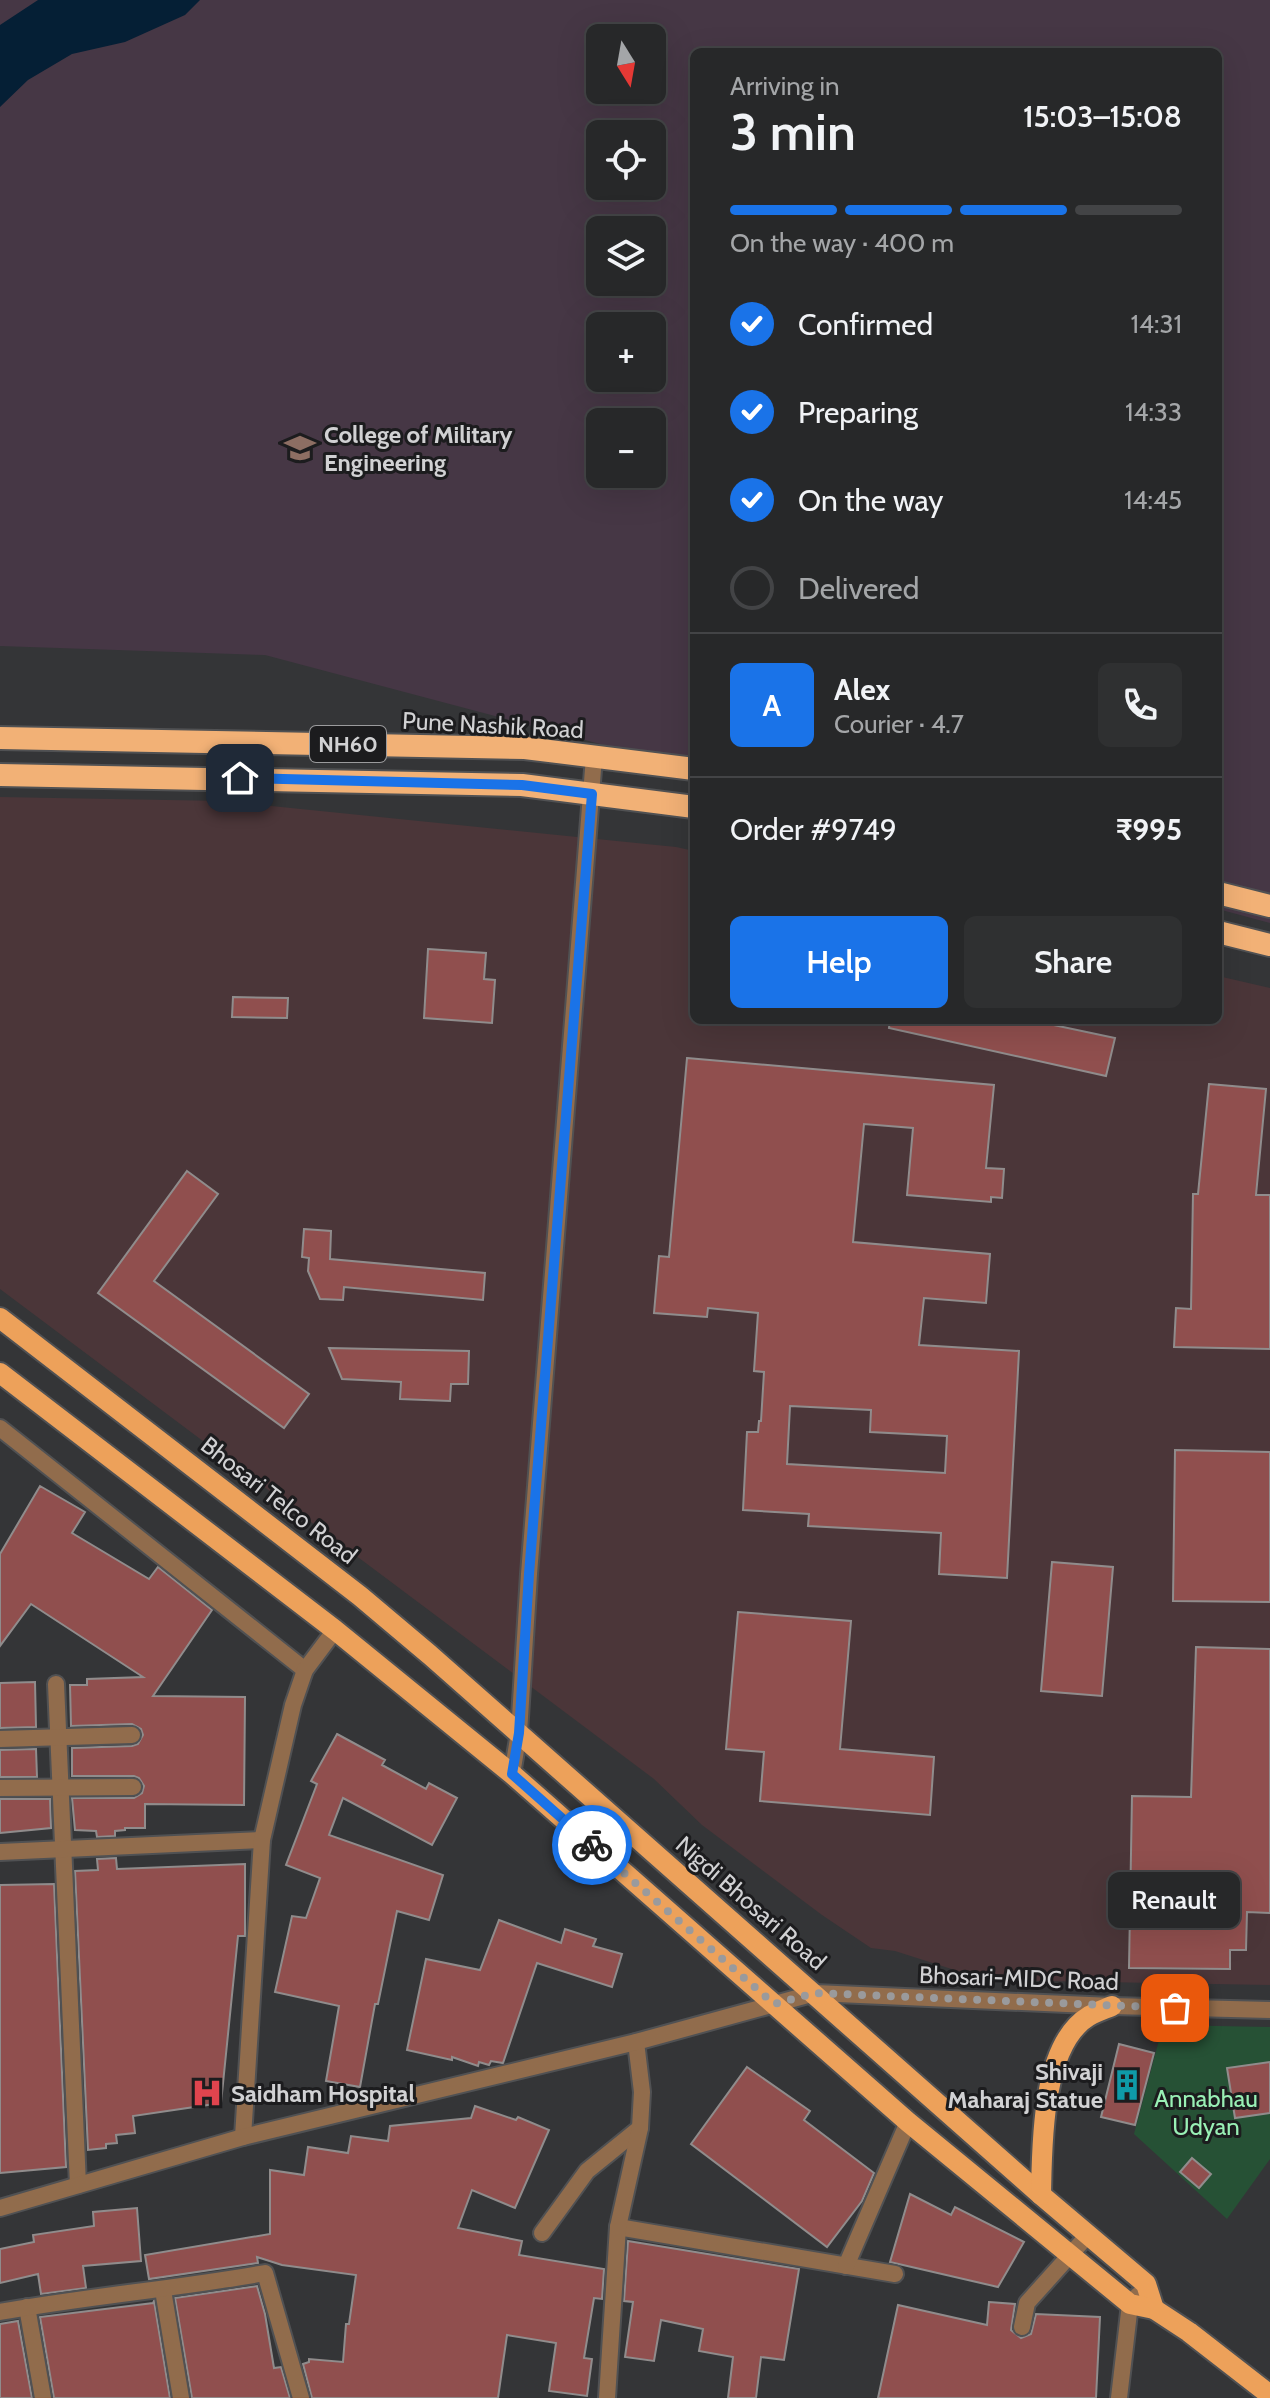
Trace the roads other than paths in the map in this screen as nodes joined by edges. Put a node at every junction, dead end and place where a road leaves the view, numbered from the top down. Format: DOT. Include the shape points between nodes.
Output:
graph roads {
  1 [pos="0,738"];
  2 [pos="594,757"];
  3 [pos="690,769"];
  4 [pos="0,775"];
  5 [pos="592,794"];
  6 [pos="690,806"];
  7 [pos="1222,894"];
  8 [pos="1270,906"];
  9 [pos="1222,933"];
  10 [pos="1270,945"];
  11 [pos="0,1318"];
  12 [pos="0,1373"];
  13 [pos="0,1428"];
  14 [pos="335,1630"];
  15 [pos="305,1670"];
  16 [pos="56,1684"];
  17 [pos="519,1733"];
  18 [pos="132,1735"];
  19 [pos="58,1738"];
  20 [pos="0,1739"];
  21 [pos="512,1774"];
  22 [pos="60,1787"];
  23 [pos="133,1787"];
  24 [pos="0,1788"];
  25 [pos="262,1840"];
  26 [pos="63,1849"];
  27 [pos="0,1852"];
  28 [pos="815,1993"];
  29 [pos="774,2004"];
  30 [pos="1112,2006"];
  31 [pos="1270,2010"];
  32 [pos="636,2042"];
  33 [pos="908,2122"];
  34 [pos="640,2128"];
  35 [pos="243,2137"];
  36 [pos="78,2185"];
  37 [pos="1041,2195"];
  38 [pos="0,2208"];
  39 [pos="618,2227"];
  40 [pos="542,2233"];
  41 [pos="1088,2235"];
  42 [pos="1071,2255"];
  43 [pos="846,2266"];
  44 [pos="895,2274"];
  45 [pos="1146,2284"];
  46 [pos="163,2290"];
  47 [pos="1130,2304"];
  48 [pos="27,2307"];
  49 [pos="1154,2309"];
  50 [pos="0,2312"];
  51 [pos="1022,2327"];
  52 [pos="1267,2389"];
  53 [pos="43,2398"];
  54 [pos="181,2398"];
  55 [pos="301,2398"];
  56 [pos="607,2398"];
  57 [pos="1119,2398"];
  1 -- 2 [label="highway, Pune Nashik Road / NH60" via="525,748"];
  2 -- 3 [label="highway, Pune Nashik Road / NH60"];
  2 -- 5 [label="street"];
  4 -- 5 [label="highway, NH60" via="522,785"];
  5 -- 6 [label="highway, NH60"];
  5 -- 17 [label="street"];
  7 -- 8 [label="highway"];
  9 -- 10 [label="highway"];
  11 -- 17 [label="main road, Bhosari Telco Road" via="360,1596"];
  12 -- 14 [label="main road"];
  13 -- 15 [label="street"];
  14 -- 15 [label="street"];
  14 -- 21 [label="main road"];
  15 -- 25 [label="street"];
  16 -- 19 [label="street"];
  17 -- 21 [label="street"];
  17 -- 28 [label="main road, Nigdi Bhosari Road"];
  18 -- 19 [label="street"];
  19 -- 20 [label="street"];
  19 -- 22 [label="street"];
  21 -- 29 [label="main road"];
  22 -- 23 [label="street"];
  22 -- 24 [label="street"];
  22 -- 26 [label="street"];
  25 -- 26 [label="street"];
  25 -- 35 [label="street"];
  26 -- 27 [label="street"];
  26 -- 36 [label="street"];
  28 -- 29 [label="street, Bhosari-MIDC Road"];
  28 -- 30 [label="street, Bhosari-MIDC Road"];
  28 -- 37 [label="main road, Nigdi Bhosari Road"];
  29 -- 32 [label="street, Bhosari-MIDC Road"];
  29 -- 33 [label="main road"];
  30 -- 31 [label="street, Bhosari-MIDC Road"];
  30 -- 37 [label="main road" via="1078,2026 1055,2069 1042,2127"];
  32 -- 34 [label="street"];
  32 -- 35 [label="street, Bhosari-MIDC Road"];
  33 -- 42 [label="main road"];
  33 -- 43 [label="street"];
  34 -- 39 [label="street"];
  34 -- 40 [label="street" via="587,2171"];
  35 -- 36 [label="street, Bhosari-MIDC Road"];
  36 -- 38 [label="street, Bhosari-MIDC Road"];
  37 -- 41 [label="main road, Nigdi Bhosari Road"];
  39 -- 43 [label="street"];
  39 -- 56 [label="street"];
  41 -- 42 [label="street"];
  41 -- 45 [label="main road, Nigdi Bhosari Road"];
  42 -- 47 [label="main road"];
  42 -- 51 [label="street" via="1027,2303"];
  43 -- 44 [label="street"];
  45 -- 47 [label="street"];
  45 -- 49 [label="main road"];
  46 -- 48 [label="street"];
  46 -- 54 [label="street"];
  46 -- 55 [label="street" via="265,2273"];
  47 -- 49 [label="main road"];
  47 -- 57 [label="street"];
  48 -- 50 [label="street"];
  48 -- 53 [label="street"];
  49 -- 52 [label="main road"];
}
